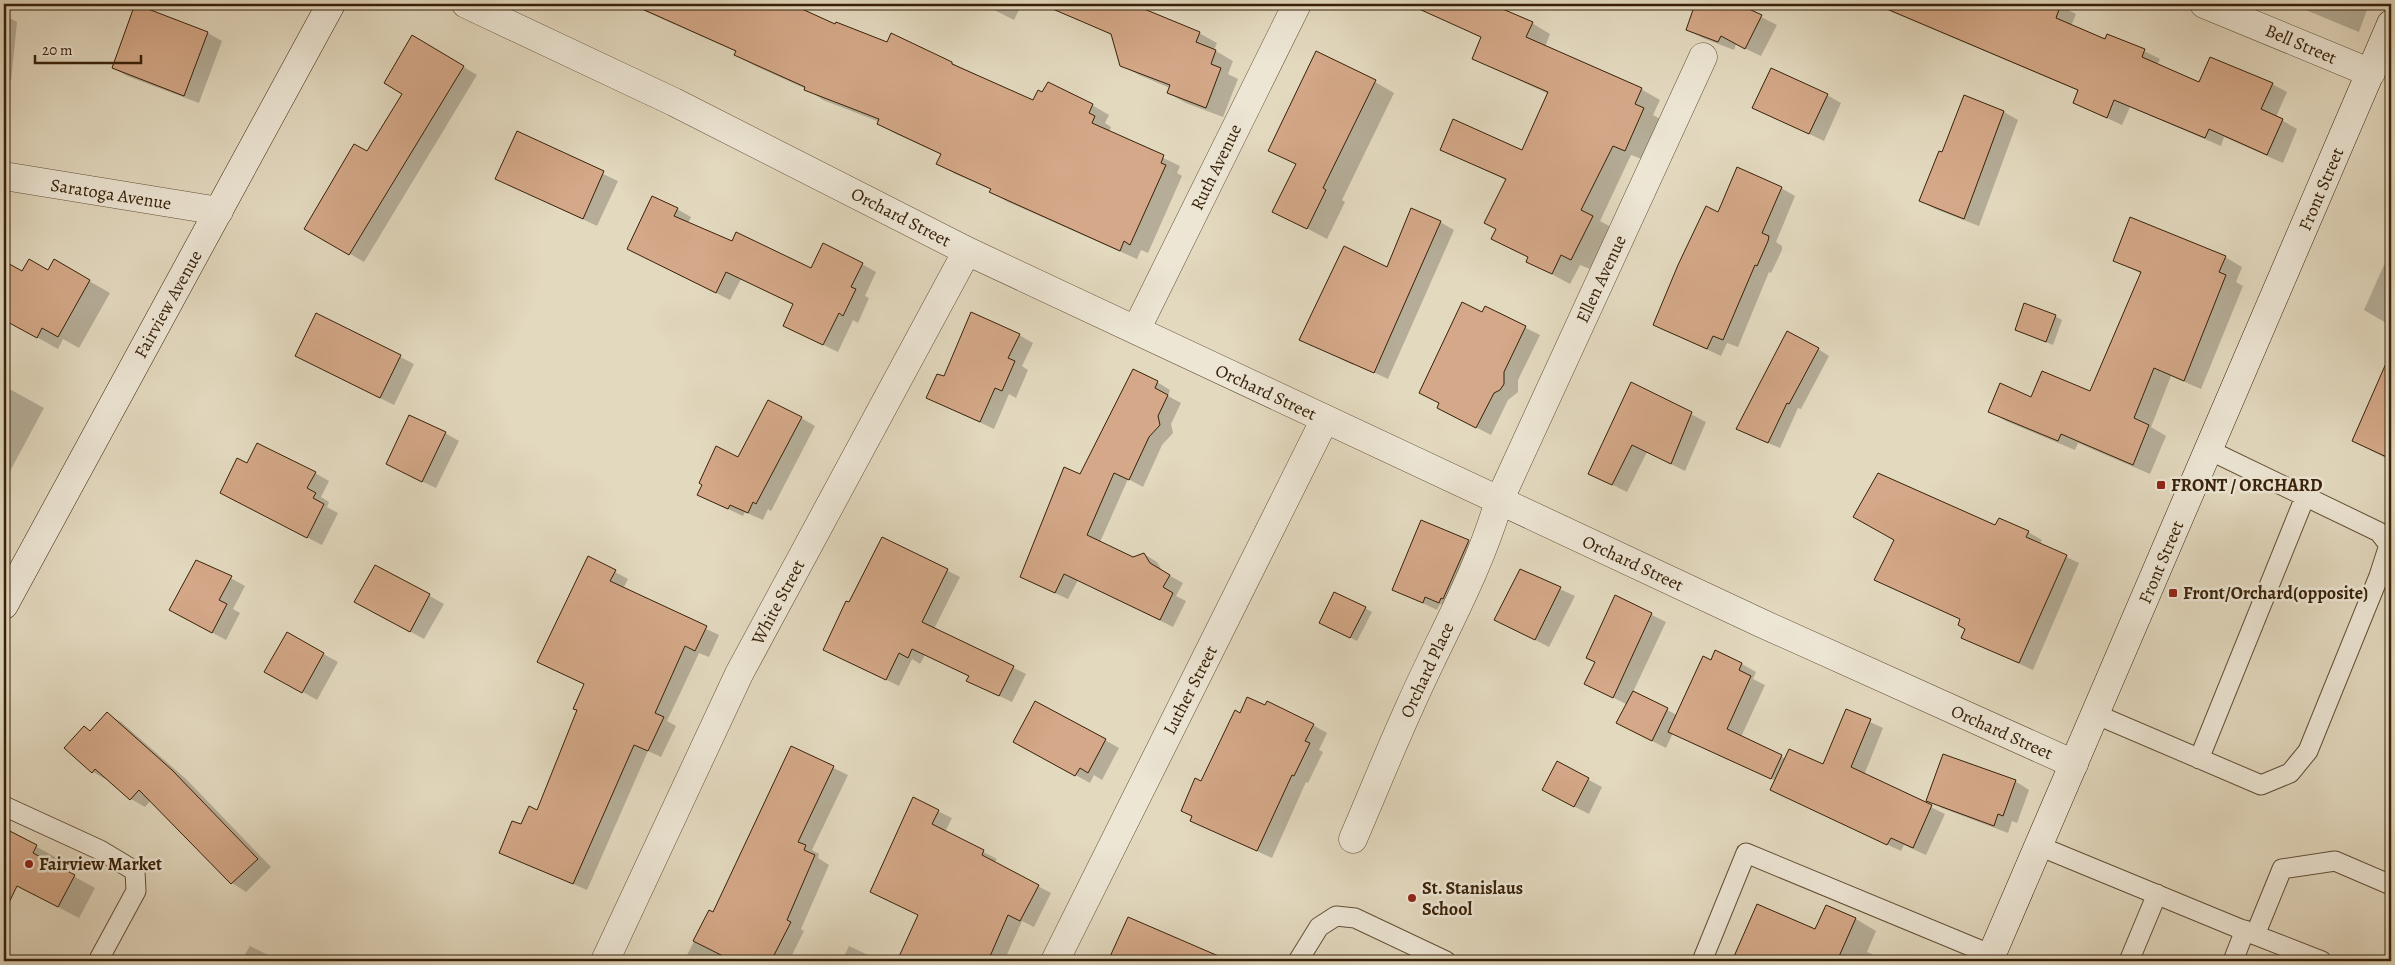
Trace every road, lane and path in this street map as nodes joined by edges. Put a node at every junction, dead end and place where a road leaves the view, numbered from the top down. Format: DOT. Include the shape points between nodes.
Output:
graph roads {
  1 [pos="331,4"];
  2 [pos="466,4"];
  3 [pos="1297,4"];
  4 [pos="2204,4"];
  5 [pos="2391,24"];
  6 [pos="1703,57"];
  7 [pos="2371,73"];
  8 [pos="4,176"];
  9 [pos="219,211"];
  10 [pos="968,251"];
  11 [pos="1136,330"];
  12 [pos="1325,419"];
  13 [pos="2209,450"];
  14 [pos="2305,496"];
  15 [pos="1500,501"];
  16 [pos="4,605"];
  17 [pos="2095,714"];
  18 [pos="2199,759"];
  19 [pos="2074,764"];
  20 [pos="4,806"];
  21 [pos="1353,839"];
  22 [pos="2039,846"];
  23 [pos="2391,885"];
  24 [pos="2157,894"];
  25 [pos="2250,932"];
  26 [pos="1990,958"];
  27 [pos="98,961"];
  28 [pos="605,961"];
  29 [pos="1054,961"];
  30 [pos="1298,961"];
  31 [pos="1446,961"];
  32 [pos="1702,961"];
  33 [pos="2129,961"];
  34 [pos="2232,961"];
  35 [pos="2322,961"];
  1 -- 9 [label="street, Fairview Avenue"];
  2 -- 10 [label="street, Orchard Street" via="674,102"];
  3 -- 11 [label="street, Ruth Avenue"];
  4 -- 7 [label="street, Bell Street"];
  5 -- 7 [label="street, Front Street"];
  6 -- 15 [label="street, Ellen Avenue"];
  7 -- 13 [label="street, Front Street"];
  8 -- 9 [label="street, Saratoga Avenue"];
  9 -- 16 [label="street, Fairview Avenue"];
  10 -- 11 [label="street, Orchard Street"];
  10 -- 28 [label="street, White Street" via="739,674"];
  11 -- 12 [label="street, Orchard Street"];
  12 -- 15 [label="street, Orchard Street"];
  12 -- 29 [label="street, Luther Street"];
  13 -- 14 [label="lane"];
  13 -- 17 [label="street, Front Street"];
  14 -- 18 [label="lane"];
  14 -- 18 [label="lane" via="2379,532 2389,545 2379,576 2308,751 2290,773 2261,785"];
  15 -- 19 [label="street, Orchard Street"];
  15 -- 21 [label="street, Orchard Place" via="1470,579 1409,706"];
  17 -- 18 [label="lane"];
  17 -- 19 [label="street, Front Street"];
  19 -- 22 [label="street, Front Street"];
  20 -- 27 [label="lane" via="100,850 134,870 136,892"];
  22 -- 24 [label="lane"];
  22 -- 26 [label="street, Front Street"];
  23 -- 25 [label="lane" via="2335,861 2282,869"];
  24 -- 25 [label="lane"];
  24 -- 33 [label="lane"];
  25 -- 34 [label="lane"];
  25 -- 35 [label="lane"];
  26 -- 32 [label="lane" via="1746,854"];
  30 -- 31 [label="lane" via="1319,927 1336,916 1355,918"];
}
